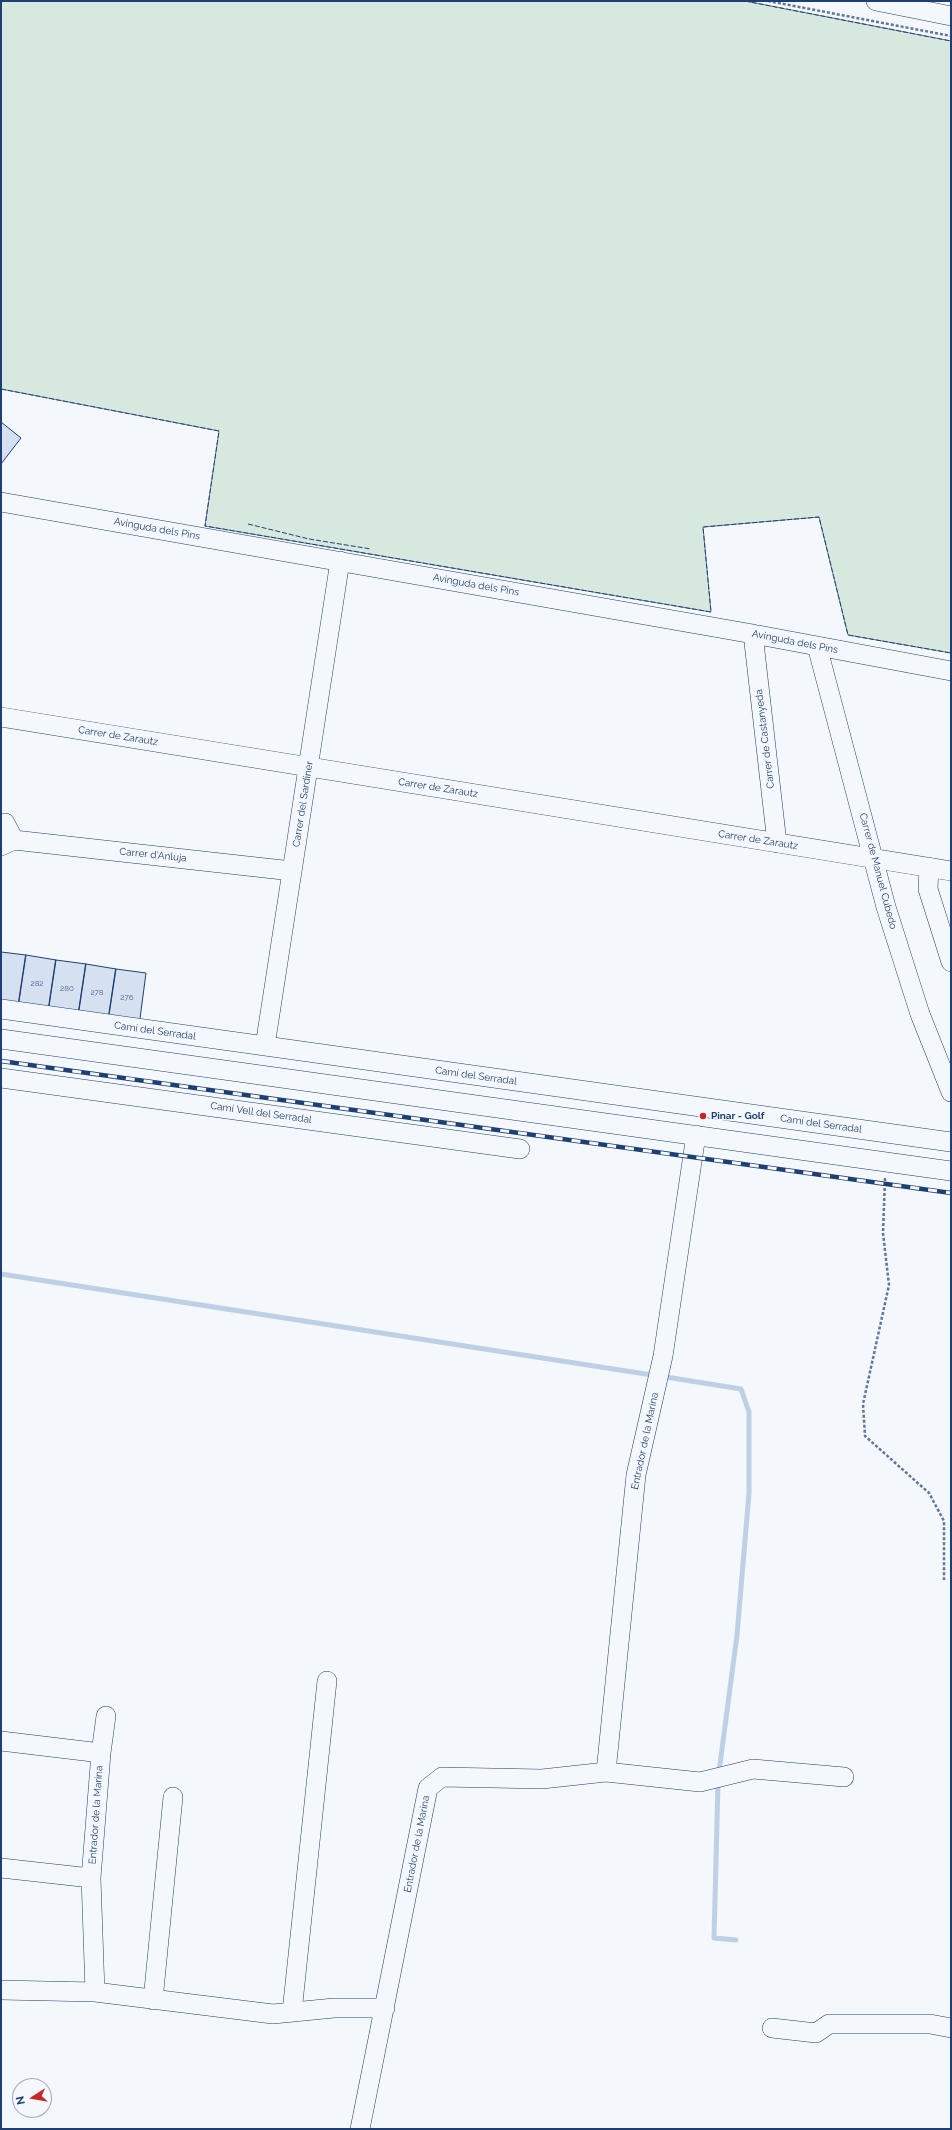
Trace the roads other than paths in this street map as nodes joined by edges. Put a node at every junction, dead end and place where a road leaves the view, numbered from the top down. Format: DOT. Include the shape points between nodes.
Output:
graph roads {
  1 [pos="876,1"];
  2 [pos="951,16"];
  3 [pos="1,502"];
  4 [pos="340,561"];
  5 [pos="753,634"];
  6 [pos="817,646"];
  7 [pos="951,671"];
  8 [pos="1,717"];
  9 [pos="308,767"];
  10 [pos="1,822"];
  11 [pos="7,843"];
  12 [pos="777,843"];
  13 [pos="875,858"];
  14 [pos="929,867"];
  15 [pos="292,871"];
  16 [pos="951,871"];
  17 [pos="951,962"];
  18 [pos="1,1009"];
  19 [pos="1,1039"];
  20 [pos="265,1046"];
  21 [pos="1,1078"];
  22 [pos="951,1092"];
  23 [pos="696,1135"];
  24 [pos="951,1142"];
  25 [pos="520,1149"];
  26 [pos="951,1171"];
  27 [pos="327,1681"];
  28 [pos="106,1716"];
  29 [pos="1,1742"];
  30 [pos="101,1753"];
  31 [pos="606,1772"];
  32 [pos="844,1777"];
  33 [pos="173,1797"];
  34 [pos="1,1868"];
  35 [pos="91,1878"];
  36 [pos="1,1990"];
  37 [pos="96,1992"];
  38 [pos="153,2000"];
  39 [pos="385,2008"];
  40 [pos="292,2012"];
  41 [pos="772,2028"];
  42 [pos="951,2028"];
  43 [pos="360,2129"];
  1 -- 2 [label="street"];
  3 -- 4 [label="street, Avinguda dels Pins"];
  4 -- 5 [label="street, Avinguda dels Pins"];
  4 -- 9 [label="street, Carrer del Sardiner"];
  5 -- 6 [label="street, Avinguda dels Pins"];
  5 -- 12 [label="street, Carrer de Castanyeda"];
  6 -- 7 [label="street, Avinguda dels Pins"];
  6 -- 13 [label="street, Carrer de Manuel Cubedo"];
  8 -- 9 [label="street, Carrer de Zarautz"];
  9 -- 12 [label="street, Carrer de Zarautz"];
  9 -- 15 [label="street, Carrer del Sardiner"];
  10 -- 11 [label="street, Carrer d'Anluja" via="5,823"];
  11 -- 15 [label="street, Carrer d'Anluja"];
  12 -- 13 [label="street, Carrer de Zarautz"];
  13 -- 14 [label="street, Carrer de Zarautz"];
  13 -- 22 [label="street, Carrer de Manuel Cubedo" via="886,906 920,1014"];
  14 -- 16 [label="street, Carrer de Zarautz"];
  14 -- 17 [label="street" via="928,890"];
  15 -- 20 [label="street, Carrer del Sardiner"];
  18 -- 20 [label="street, Camí del Serradal"];
  19 -- 23 [label="street"];
  20 -- 24 [label="street, Camí del Serradal"];
  21 -- 25 [label="street, Camí Vell del Serradal"];
  23 -- 26 [label="street"];
  23 -- 31 [label="street, Entrador de la Marina" via="663,1356 636,1475"];
  27 -- 40 [label="street"];
  28 -- 30 [label="street, Entrador de la Marina"];
  29 -- 30 [label="street, Entrador de la Marina"];
  30 -- 35 [label="street, Entrador de la Marina"];
  31 -- 32 [label="street, Entrador de la Marina" via="700,1782 753,1769"];
  31 -- 39 [label="street, Entrador de la Marina" via="542,1779 442,1777 428,1788"];
  33 -- 38 [label="street"];
  34 -- 35 [label="street, Entrador de la Marina"];
  35 -- 37 [label="street, Entrador de la Marina"];
  36 -- 37 [label="street"];
  37 -- 38 [label="street"];
  38 -- 40 [label="street" via="274,2014"];
  39 -- 40 [label="street" via="334,2008"];
  39 -- 43 [label="street, Entrador de la Marina"];
  41 -- 42 [label="street" via="816,2033 829,2024 930,2024"];
}
